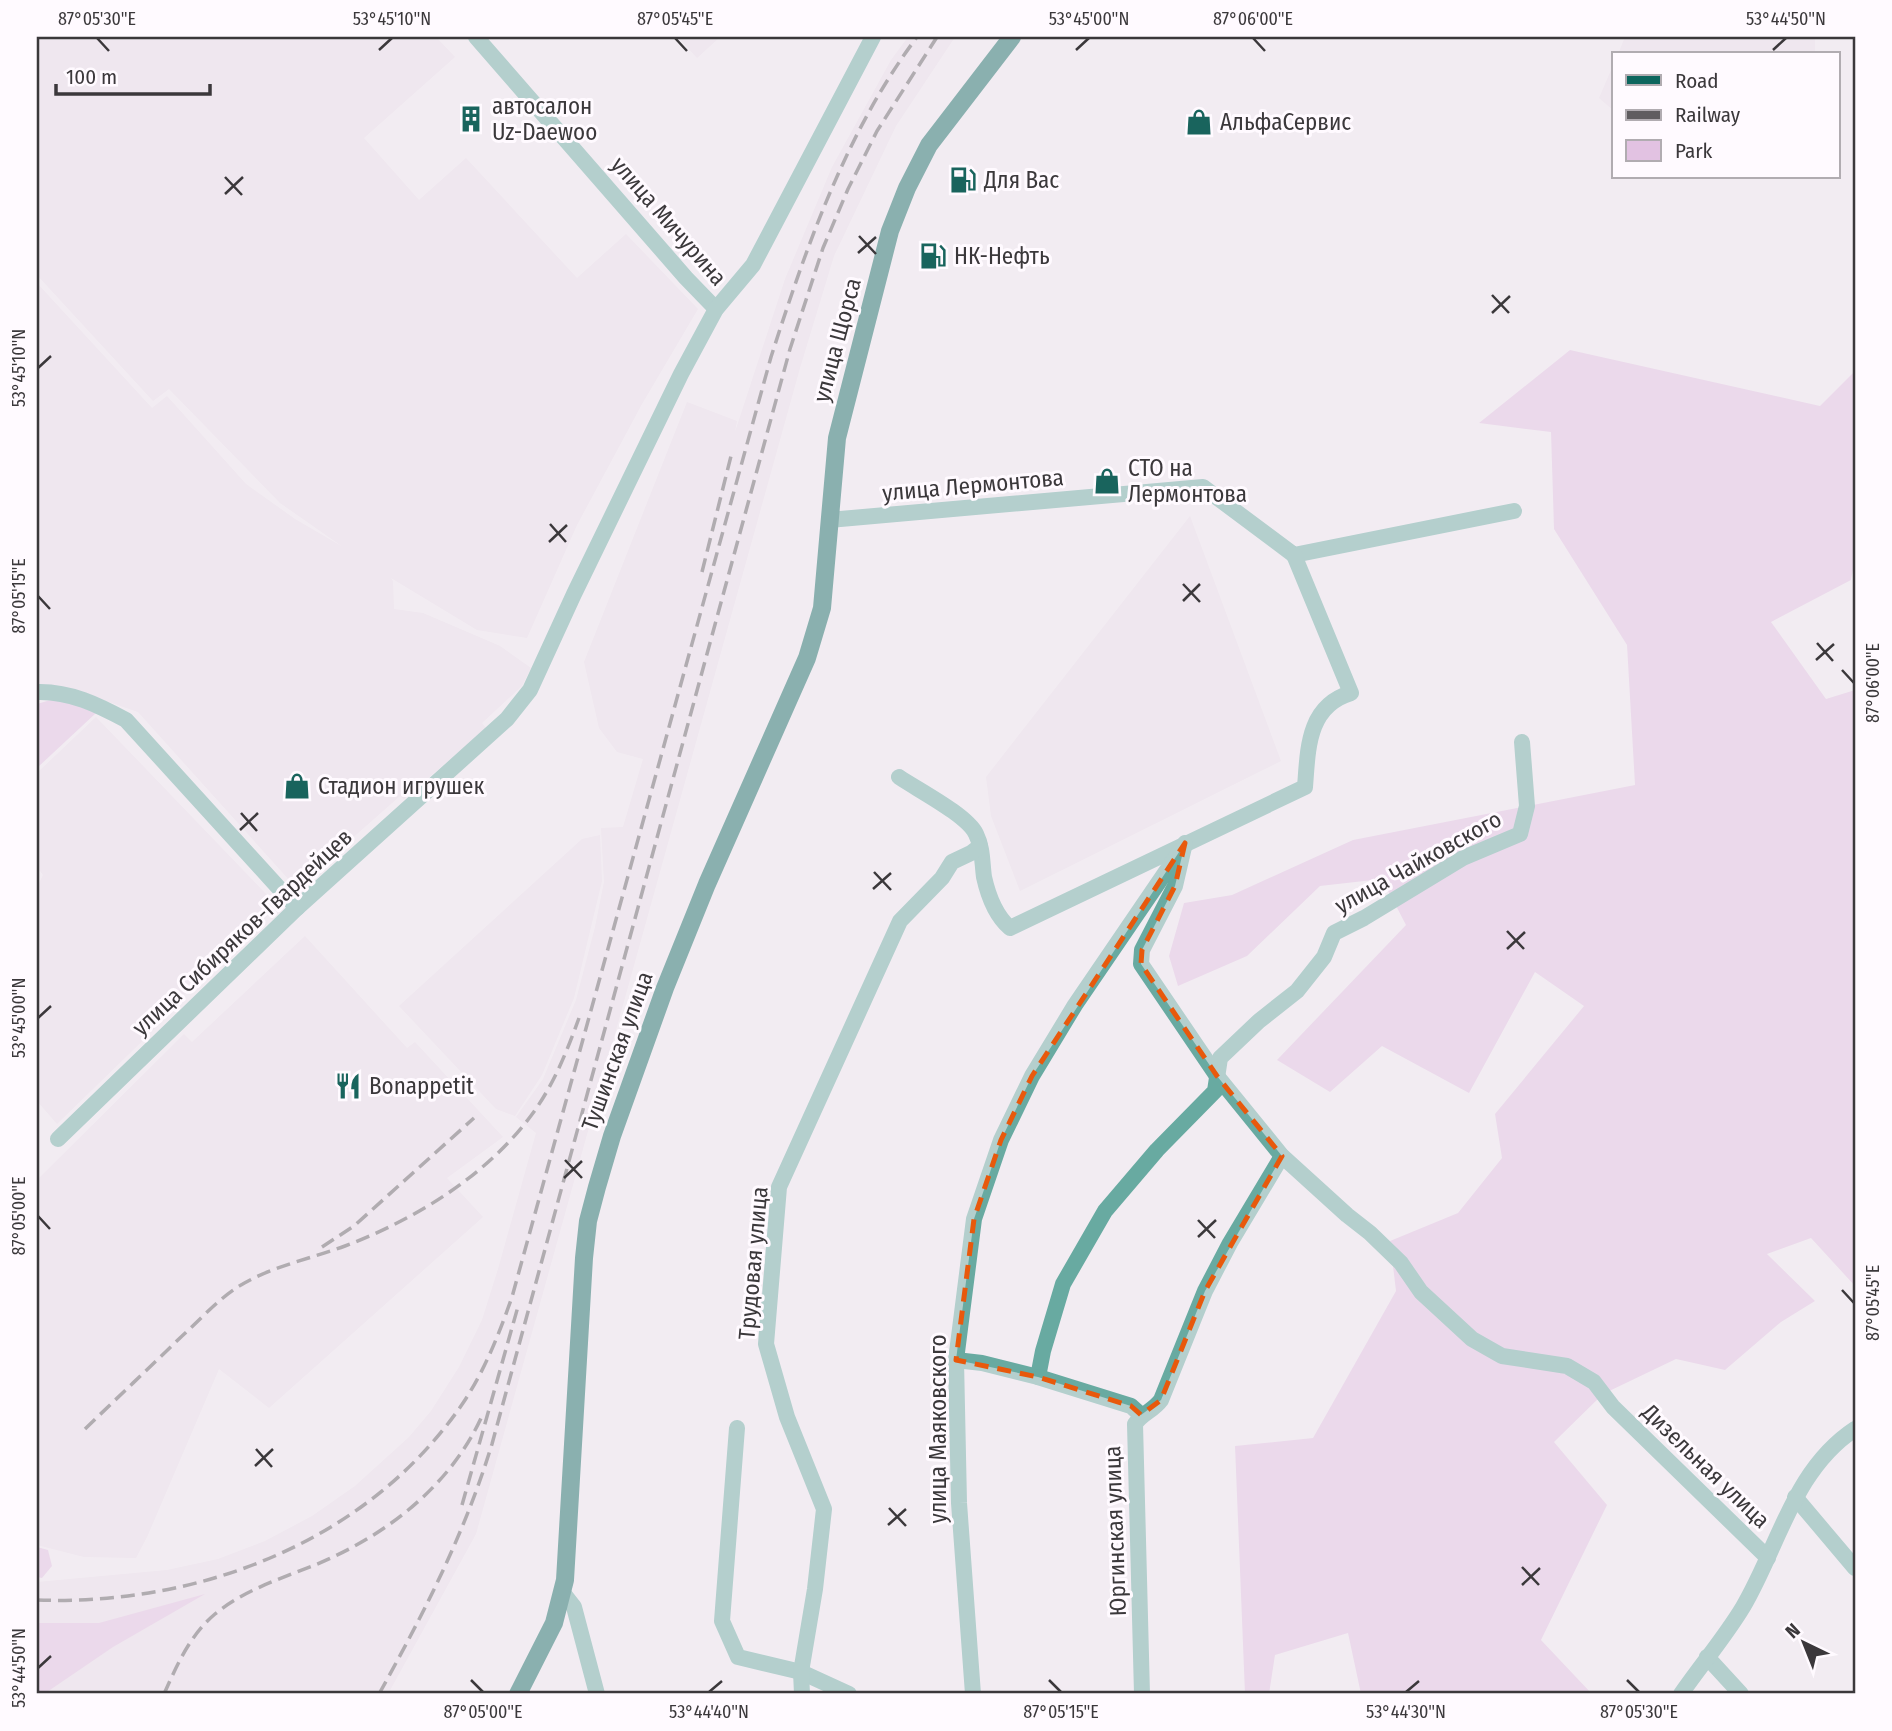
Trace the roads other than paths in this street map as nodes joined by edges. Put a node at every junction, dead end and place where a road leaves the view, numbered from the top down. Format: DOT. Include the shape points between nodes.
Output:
graph roads {
  1 [pos="476,37"];
  2 [pos="873,37"];
  3 [pos="1012,37"];
  4 [pos="716,309"];
  5 [pos="1514,511"];
  6 [pos="829,520"];
  7 [pos="1294,555"];
  8 [pos="822,608"];
  9 [pos="37,692"];
  10 [pos="1522,742"];
  11 [pos="899,777"];
  12 [pos="1185,843"];
  13 [pos="980,846"];
  14 [pos="297,908"];
  15 [pos="1217,1076"];
  16 [pos="58,1139"];
  17 [pos="1283,1156"];
  18 [pos="956,1360"];
  19 [pos="1038,1377"];
  20 [pos="1141,1415"];
  21 [pos="737,1428"];
  22 [pos="1855,1429"];
  23 [pos="1795,1497"];
  24 [pos="1768,1558"];
  25 [pos="1855,1568"];
  26 [pos="563,1592"];
  27 [pos="1707,1657"];
  28 [pos="802,1672"];
  29 [pos="518,1694"];
  30 [pos="597,1694"];
  31 [pos="802,1694"];
  32 [pos="849,1694"];
  33 [pos="973,1694"];
  34 [pos="1142,1694"];
  35 [pos="1681,1694"];
  36 [pos="1741,1694"];
  1 -- 4 [label="street, улица Мичурина"];
  2 -- 4 [label="street, улица Сибиряков-Гвардейцев" via="753,265"];
  3 -- 6 [label="main road, улица Щорса" via="929,145 906,188 849,383 837,438"];
  4 -- 14 [label="street, улица Сибиряков-Гвардейцев" via="530,690 507,719"];
  5 -- 7 [label="street"];
  6 -- 7 [label="street, улица Лермонтова" via="1203,487"];
  6 -- 8 [label="main road, улица Щорса"];
  7 -- 12 [label="street" via="1351,693 1336,698 1316,721 1308,739 1305,787"];
  8 -- 26 [label="main road, Тушинская улица" via="807,658 665,988 597,1187 584,1258"];
  9 -- 14 [label="street" via="52,691 91,702 126,720"];
  10 -- 15 [label="street, улица Чайковского" via="1527,806 1520,834 1463,858 1334,933 1324,957 1297,991 1220,1058"];
  11 -- 13 [label="street" via="967,821"];
  12 -- 13 [label="street" via="1010,929 995,908"];
  12 -- 15 [label="street, Дизельная улица" via="1175,886 1142,950 1141,964"];
  12 -- 18 [label="street, улица Маяковского" via="1031,1076 1001,1140 974,1219"];
  13 -- 28 [label="street, Трудовая улица" via="952,862 900,921 779,1187 766,1343 787,1417 824,1509"];
  14 -- 16 [label="street, улица Сибиряков-Гвардейцев"];
  15 -- 17 [label="street, Дизельная улица"];
  15 -- 19 [label="street, улица Чайковского" via="1215,1091 1105,1211 1063,1284"];
  17 -- 20 [label="street" via="1205,1291 1161,1400 1155,1409"];
  17 -- 24 [label="street, Дизельная улица" via="1370,1233 1421,1292 1472,1339 1502,1356 1567,1366 1594,1382 1612,1407"];
  18 -- 19 [label="street"];
  18 -- 33 [label="street, улица Маяковского" via="959,1503"];
  19 -- 20 [label="street" via="1131,1406"];
  20 -- 34 [label="street, Юргинская улица" via="1135,1424"];
  21 -- 28 [label="street" via="722,1621 738,1657"];
  22 -- 23 [label="street" via="1835,1442"];
  23 -- 24 [label="street"];
  23 -- 25 [label="street"];
  24 -- 27 [label="street" via="1742,1608"];
  26 -- 29 [label="main road, Тушинская улица" via="554,1623"];
  26 -- 30 [label="street" via="574,1607"];
  27 -- 35 [label="street"];
  27 -- 36 [label="street"];
  28 -- 31 [label="street, Трудовая улица"];
  28 -- 32 [label="street"];
}
